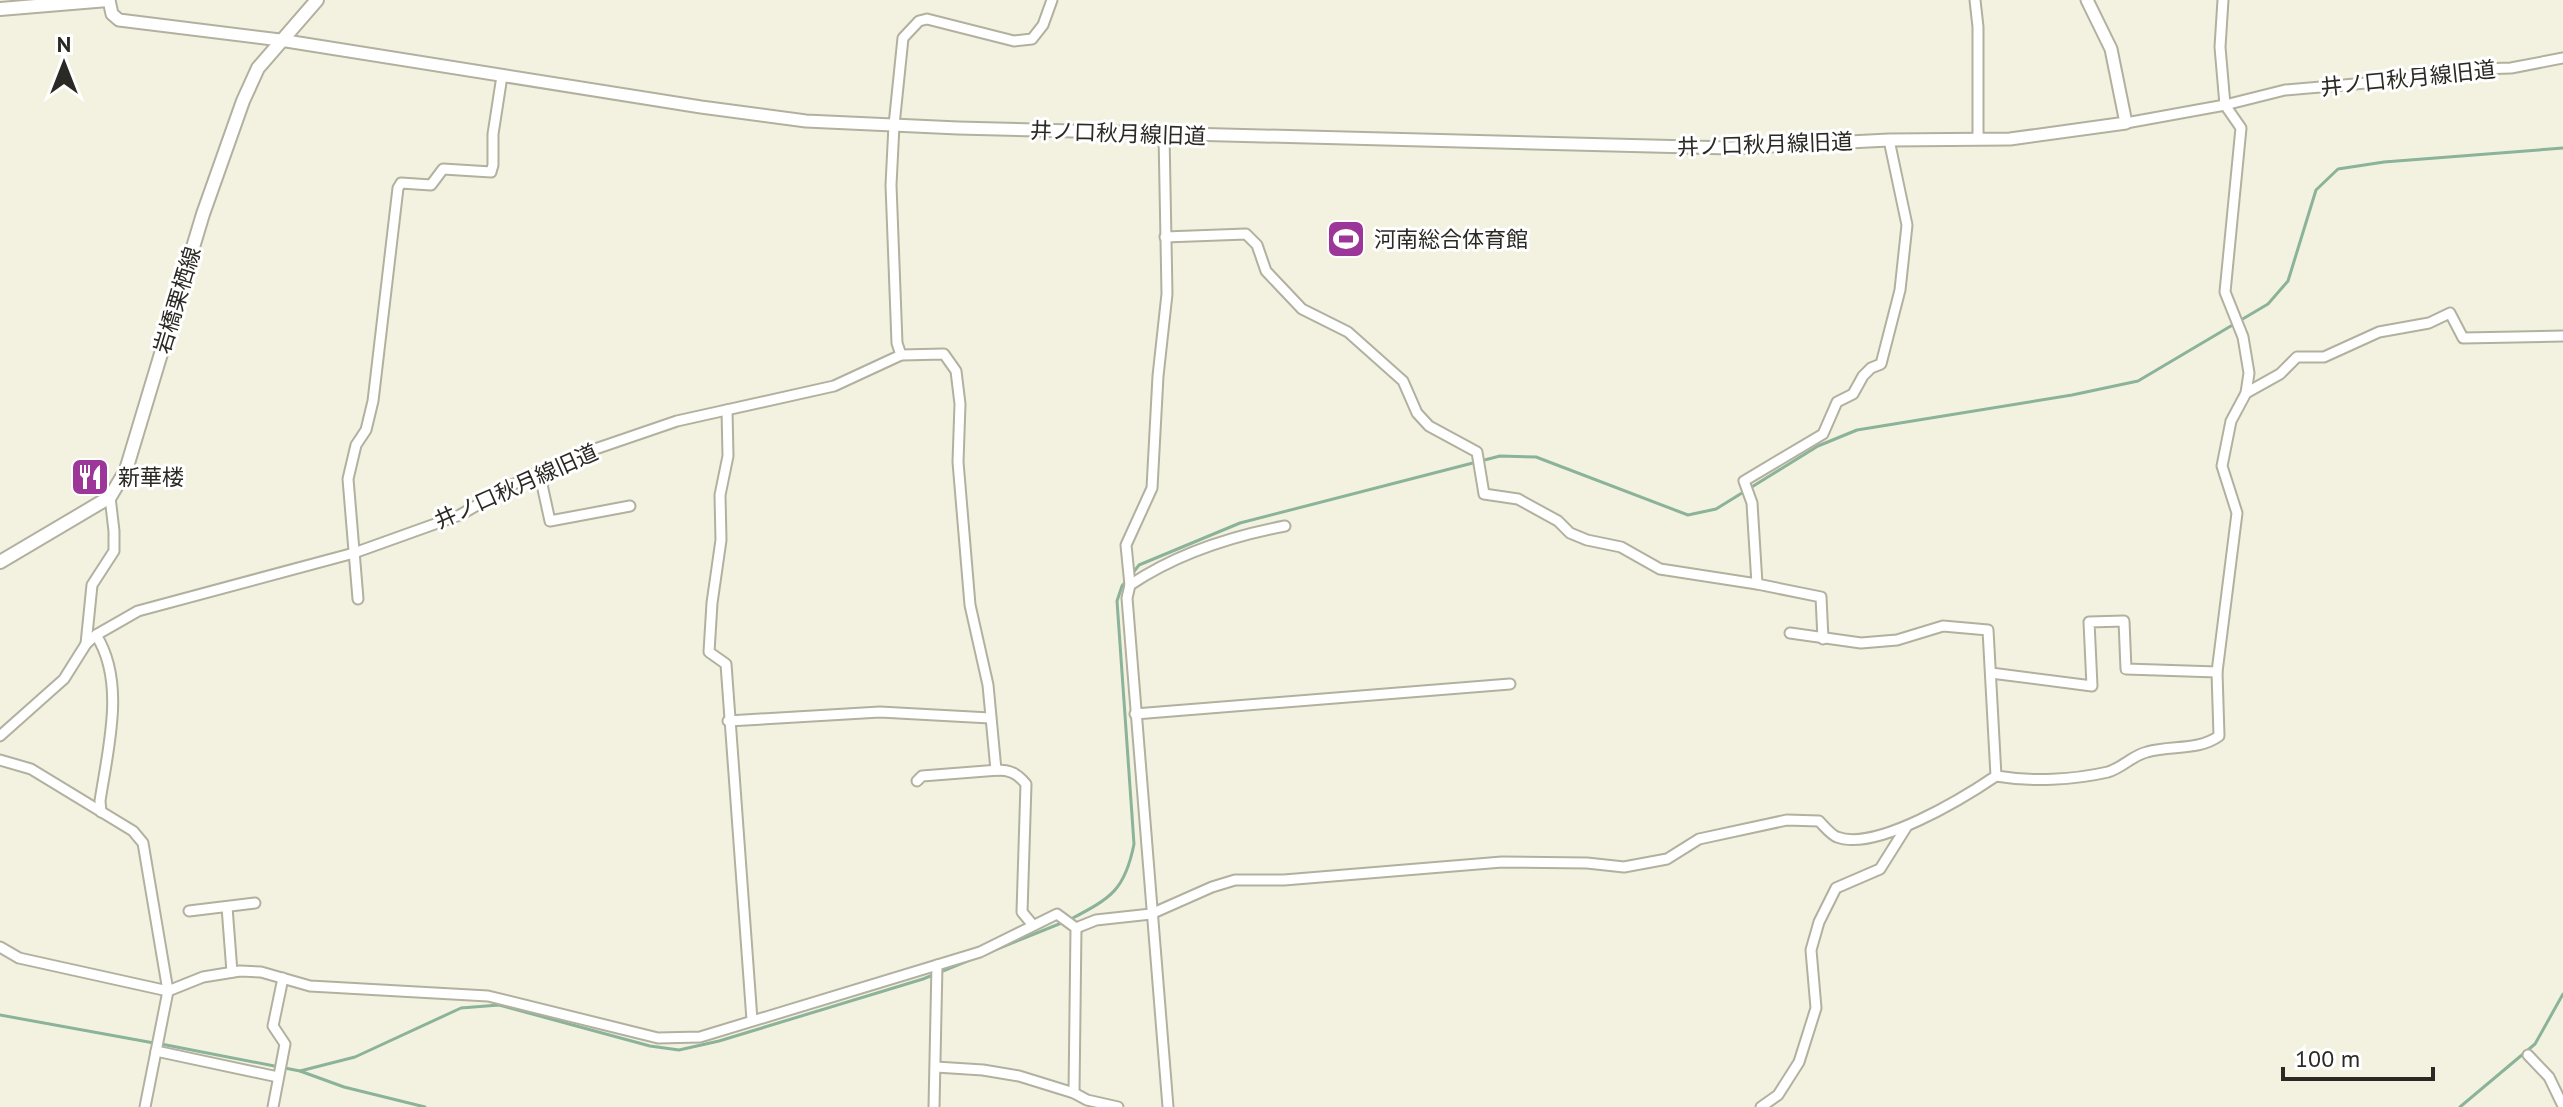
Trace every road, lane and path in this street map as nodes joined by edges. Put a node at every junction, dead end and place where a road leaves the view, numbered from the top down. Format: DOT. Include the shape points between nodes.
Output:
graph roads {
  1 [pos="109,0"];
  2 [pos="317,0"];
  3 [pos="1052,0"];
  4 [pos="1975,0"];
  5 [pos="2087,0"];
  6 [pos="2223,0"];
  7 [pos="0,9"];
  8 [pos="280,40"];
  9 [pos="2563,58"];
  10 [pos="502,76"];
  11 [pos="2225,105"];
  12 [pos="2126,123"];
  13 [pos="894,125"];
  14 [pos="1164,134"];
  15 [pos="1978,139"];
  16 [pos="1889,140"];
  17 [pos="1165,237"];
  18 [pos="2563,336"];
  19 [pos="901,355"];
  20 [pos="2246,393"];
  21 [pos="727,410"];
  22 [pos="539,471"];
  23 [pos="110,497"];
  24 [pos="630,506"];
  25 [pos="1285,526"];
  26 [pos="354,553"];
  27 [pos="0,562"];
  28 [pos="1757,584"];
  29 [pos="1130,585"];
  30 [pos="358,599"];
  31 [pos="1790,633"];
  32 [pos="96,635"];
  33 [pos="1823,639"];
  34 [pos="86,644"];
  35 [pos="2217,672"];
  36 [pos="1991,673"];
  37 [pos="1510,684"];
  38 [pos="1135,714"];
  39 [pos="990,718"];
  40 [pos="728,721"];
  41 [pos="0,736"];
  42 [pos="0,760"];
  43 [pos="999,770"];
  44 [pos="1996,776"];
  45 [pos="917,781"];
  46 [pos="101,812"];
  47 [pos="1907,826"];
  48 [pos="255,903"];
  49 [pos="227,907"];
  50 [pos="189,911"];
  51 [pos="1151,914"];
  52 [pos="1032,924"];
  53 [pos="1074,926"];
  54 [pos="0,947"];
  55 [pos="937,965"];
  56 [pos="232,972"];
  57 [pos="283,978"];
  58 [pos="168,991"];
  59 [pos="752,1020"];
  60 [pos="156,1051"];
  61 [pos="2528,1055"];
  62 [pos="936,1067"];
  63 [pos="278,1077"];
  64 [pos="1074,1093"];
  65 [pos="1086,1103"];
  66 [pos="2563,1106"];
  67 [pos="145,1107"];
  68 [pos="273,1107"];
  69 [pos="934,1107"];
  70 [pos="1118,1107"];
  71 [pos="1168,1107"];
  72 [pos="1761,1107"];
  1 -- 7 [label="main road"];
  1 -- 8 [label="street, 井ノ口秋月線旧道" via="119,20"];
  2 -- 8 [label="main road, 岩橋栗栖線"];
  3 -- 13 [label="street" via="1032,39 1014,41 919,21 903,38"];
  4 -- 15 [label="street"];
  5 -- 12 [label="street" via="2111,49"];
  6 -- 11 [label="street"];
  8 -- 10 [label="street, 井ノ口秋月線旧道"];
  8 -- 23 [label="main road, 岩橋栗栖線" via="258,68 243,101 126,470"];
  9 -- 11 [label="street, 井ノ口秋月線旧道" via="2285,90"];
  10 -- 13 [label="street, 井ノ口秋月線旧道" via="791,119"];
  10 -- 26 [label="street" via="491,172 443,169 431,185 401,183 398,188 373,401 348,479"];
  11 -- 12 [label="street, 井ノ口秋月線旧道"];
  11 -- 20 [label="street" via="2241,128 2225,292 2243,337 2249,373"];
  12 -- 15 [label="street, 井ノ口秋月線旧道"];
  13 -- 14 [label="street, 井ノ口秋月線旧道"];
  13 -- 19 [label="street" via="891,185"];
  14 -- 16 [label="street, 井ノ口秋月線旧道" via="1730,148"];
  14 -- 17 [label="street"];
  15 -- 16 [label="street, 井ノ口秋月線旧道"];
  16 -- 28 [label="street" via="1907,225 1900,290 1881,364 1863,376 1853,394 1837,402 1823,434 1744,481 1752,503"];
  17 -- 28 [label="street" via="1246,234 1257,245 1266,271 1302,309 1348,332 1403,381 1429,426 1477,452 1484,494 1518,499 1570,533 1621,547 1660,569"];
  17 -- 29 [label="street" via="1167,294 1152,488 1126,545"];
  18 -- 20 [label="street" via="2463,338 2450,313 2429,323 2379,332 2324,357 2297,357 2280,374"];
  19 -- 21 [label="street, 井ノ口秋月線旧道" via="834,386"];
  19 -- 39 [label="street" via="944,354 956,371 970,605"];
  20 -- 35 [label="street" via="2231,421 2222,466 2237,513"];
  21 -- 22 [label="street, 井ノ口秋月線旧道" via="677,421"];
  21 -- 40 [label="street" via="728,456 720,495 721,540 709,652 726,664"];
  22 -- 24 [label="street" via="550,521"];
  22 -- 26 [label="street, 井ノ口秋月線旧道" via="460,515"];
  23 -- 27 [label="main road"];
  23 -- 34 [label="street" via="114,551 92,585"];
  25 -- 29 [label="street" via="1240,535"];
  26 -- 30 [label="street"];
  26 -- 32 [label="street, 井ノ口秋月線旧道" via="138,611"];
  28 -- 33 [label="street" via="1821,597"];
  29 -- 38 [label="street"];
  31 -- 33 [label="street"];
  32 -- 34 [label="street, 井ノ口秋月線旧道"];
  32 -- 46 [label="street" via="109,659 113,695"];
  33 -- 36 [label="street" via="1897,640 1943,626 1988,630"];
  34 -- 41 [label="street, 井ノ口秋月線旧道" via="64,679"];
  35 -- 36 [label="street" via="2126,669 2124,621 2089,622 2092,686"];
  35 -- 44 [label="street" via="2219,736 2208,744 2146,752 2111,771 2053,779"];
  36 -- 44 [label="street"];
  37 -- 38 [label="street"];
  38 -- 51 [label="street"];
  39 -- 40 [label="street" via="880,712"];
  39 -- 43 [label="street"];
  40 -- 59 [label="street"];
  42 -- 46 [label="street" via="31,769"];
  43 -- 45 [label="street" via="922,776"];
  43 -- 52 [label="street" via="1008,770 1026,784 1022,912"];
  44 -- 47 [label="street"];
  46 -- 58 [label="street" via="143,843"];
  47 -- 51 [label="street" via="1858,839 1836,837 1819,821 1787,820 1699,839 1667,859 1624,867 1502,862 1235,880"];
  47 -- 72 [label="street" via="1880,869 1836,888 1811,950 1816,1008 1799,1062 1778,1095"];
  48 -- 49 [label="street"];
  49 -- 50 [label="street"];
  49 -- 56 [label="street"];
  51 -- 53 [label="street"];
  51 -- 71 [label="street"];
  52 -- 53 [label="street" via="1057,914"];
  52 -- 55 [label="street" via="980,952"];
  53 -- 64 [label="street"];
  54 -- 58 [label="street" via="19,958"];
  55 -- 59 [label="street"];
  55 -- 62 [label="street"];
  56 -- 57 [label="street"];
  56 -- 58 [label="street"];
  57 -- 59 [label="street" via="310,986 488,996 658,1038 700,1037"];
  57 -- 63 [label="street" via="273,1026 285,1044"];
  58 -- 60 [label="street"];
  60 -- 63 [label="street"];
  60 -- 67 [label="street"];
  61 -- 66 [label="street" via="2549,1077"];
  62 -- 64 [label="street" via="1019,1076"];
  62 -- 69 [label="street"];
  63 -- 68 [label="street"];
  64 -- 65 [label="street"];
  65 -- 70 [label="street"];
}
